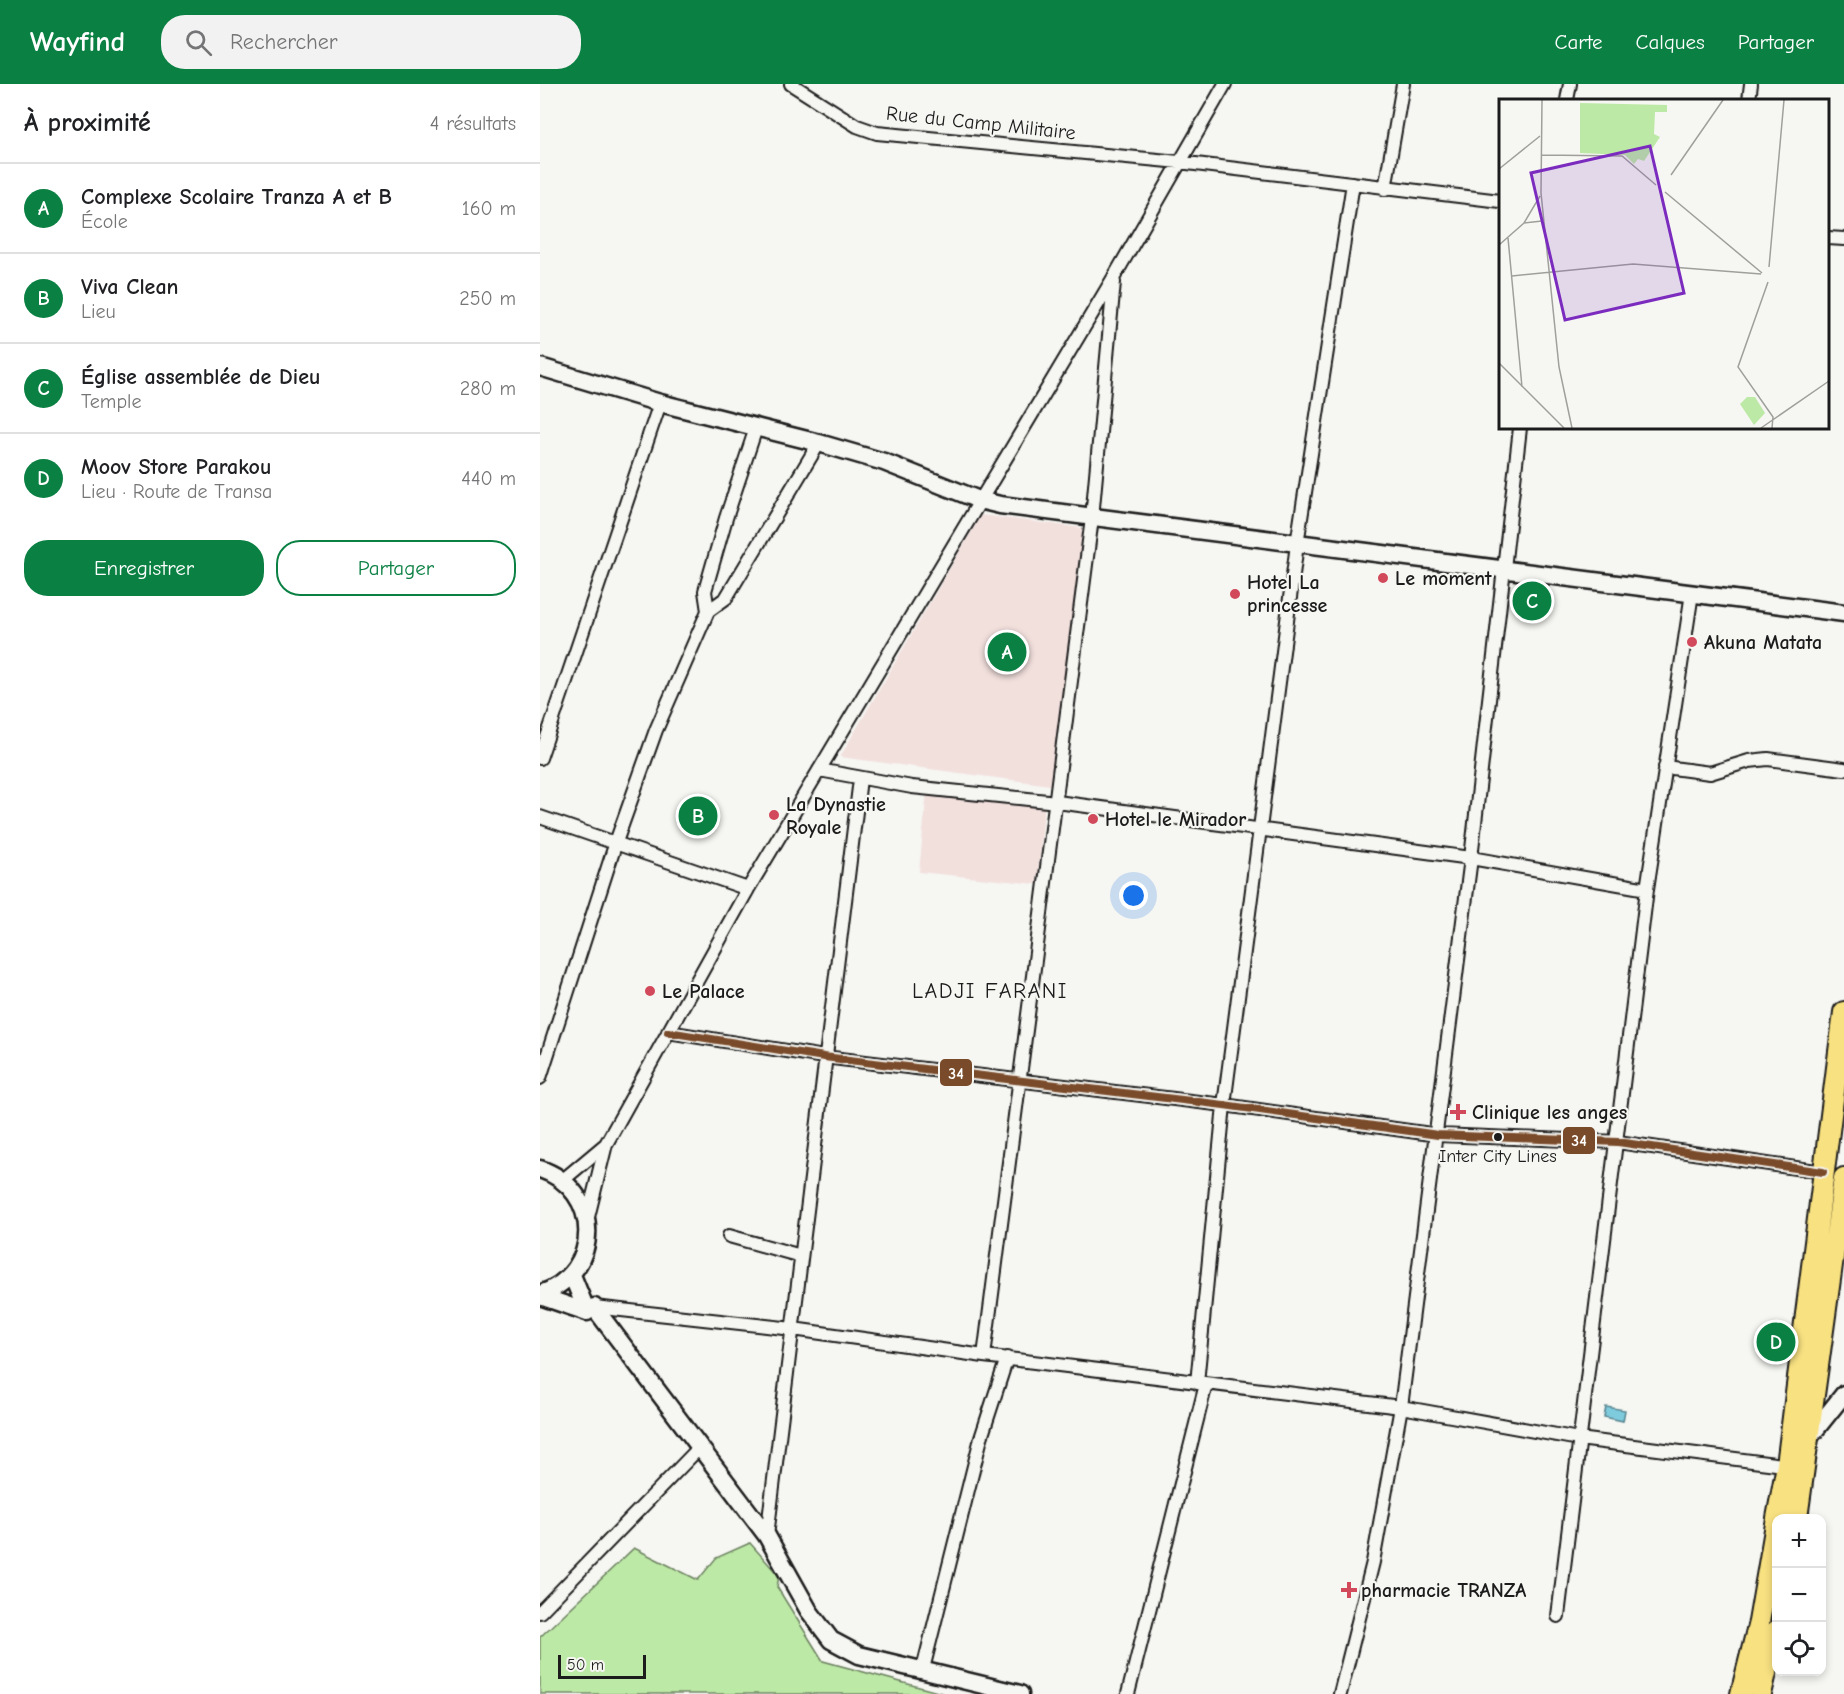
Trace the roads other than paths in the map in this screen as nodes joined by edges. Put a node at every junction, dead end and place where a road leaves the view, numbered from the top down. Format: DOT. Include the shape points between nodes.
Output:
graph roads {
  1 [pos="791,84"];
  2 [pos="1225,84"];
  3 [pos="1403,84"];
  4 [pos="1570,84"];
  5 [pos="1751,84"];
  6 [pos="1567,99"];
  7 [pos="1749,99"];
  8 [pos="1179,162"];
  9 [pos="1353,183"];
  10 [pos="1385,189"];
  11 [pos="1499,201"];
  12 [pos="1829,238"];
  13 [pos="1844,239"];
  14 [pos="1114,278"];
  15 [pos="540,367"];
  16 [pos="660,403"];
  17 [pos="756,428"];
  18 [pos="1520,429"];
  19 [pos="819,443"];
  20 [pos="979,500"];
  21 [pos="1092,518"];
  22 [pos="1297,544"];
  23 [pos="1506,570"];
  24 [pos="1692,593"];
  25 [pos="708,611"];
  26 [pos="1844,613"];
  27 [pos="540,758"];
  28 [pos="1665,767"];
  29 [pos="1844,769"];
  30 [pos="819,770"];
  31 [pos="861,779"];
  32 [pos="1057,802"];
  33 [pos="540,817"];
  34 [pos="1260,831"];
  35 [pos="616,842"];
  36 [pos="1471,858"];
  37 [pos="748,889"];
  38 [pos="1647,889"];
  39 [pos="1844,1012"];
  40 [pos="668,1032"];
  41 [pos="824,1057"];
  42 [pos="540,1078"];
  43 [pos="1019,1079"];
  44 [pos="1224,1105"];
  45 [pos="1438,1135"];
  46 [pos="1618,1142"];
  47 [pos="606,1144"];
  48 [pos="540,1169"];
  49 [pos="1823,1172"];
  50 [pos="1844,1178"];
  51 [pos="563,1180"];
  52 [pos="587,1221"];
  53 [pos="729,1236"];
  54 [pos="801,1256"];
  55 [pos="572,1275"];
  56 [pos="540,1295"];
  57 [pos="591,1310"];
  58 [pos="793,1329"];
  59 [pos="984,1356"];
  60 [pos="1007,1358"];
  61 [pos="1202,1383"];
  62 [pos="1844,1394"];
  63 [pos="1794,1397"];
  64 [pos="1401,1407"];
  65 [pos="1821,1410"];
  66 [pos="1579,1439"];
  67 [pos="700,1447"];
  68 [pos="1796,1467"];
  69 [pos="1779,1514"];
  70 [pos="1797,1514"];
  71 [pos="767,1536"];
  72 [pos="1772,1547"];
  73 [pos="540,1612"];
  74 [pos="1558,1616"];
  75 [pos="1772,1648"];
  76 [pos="923,1669"];
  77 [pos="1020,1694"];
  78 [pos="1128,1694"];
  79 [pos="1341,1694"];
  80 [pos="1741,1694"];
  81 [pos="1761,1694"];
  1 -- 8 [label="street, Rue du Camp Militaire" via="857,126 877,133"];
  2 -- 8 [label="street"];
  3 -- 10 [label="street"];
  4 -- 6 [label="street"];
  5 -- 7 [label="street"];
  8 -- 9 [label="street, Rue du Camp Militaire"];
  8 -- 14 [label="street"];
  9 -- 10 [label="street, Rue du Camp Militaire"];
  9 -- 22 [label="street"];
  10 -- 11 [label="street, Rue du Camp Militaire"];
  12 -- 13 [label="street"];
  14 -- 20 [label="street"];
  14 -- 21 [label="street"];
  15 -- 16 [label="street"];
  16 -- 17 [label="street"];
  16 -- 27 [label="street"];
  17 -- 19 [label="street"];
  17 -- 25 [label="street" via="705,591"];
  18 -- 23 [label="street"];
  19 -- 20 [label="street" via="915,473"];
  19 -- 25 [label="street" via="726,598"];
  20 -- 21 [label="street"];
  20 -- 30 [label="street"];
  21 -- 22 [label="street"];
  21 -- 32 [label="street"];
  22 -- 23 [label="street"];
  22 -- 34 [label="street"];
  23 -- 24 [label="street"];
  23 -- 36 [label="street"];
  24 -- 26 [label="street"];
  24 -- 28 [label="street"];
  25 -- 35 [label="street" via="656,730"];
  28 -- 29 [label="street" via="1710,772 1768,759"];
  28 -- 38 [label="street"];
  30 -- 31 [label="street"];
  30 -- 37 [label="street"];
  31 -- 32 [label="street"];
  31 -- 41 [label="street"];
  32 -- 34 [label="street"];
  32 -- 43 [label="street"];
  33 -- 35 [label="street"];
  34 -- 36 [label="street"];
  34 -- 44 [label="street"];
  35 -- 37 [label="street"];
  35 -- 42 [label="street"];
  36 -- 38 [label="street"];
  36 -- 45 [label="street"];
  37 -- 40 [label="street"];
  38 -- 46 [label="street"];
  39 -- 49 [label="main road"];
  40 -- 41 [label="street"];
  40 -- 47 [label="street"];
  41 -- 43 [label="street"];
  41 -- 54 [label="street"];
  43 -- 44 [label="street"];
  43 -- 59 [label="street"];
  44 -- 45 [label="street"];
  44 -- 61 [label="street"];
  45 -- 46 [label="street"];
  45 -- 64 [label="street"];
  46 -- 49 [label="street"];
  46 -- 66 [label="street"];
  47 -- 51 [label="street"];
  47 -- 52 [label="street"];
  48 -- 51 [label="street"];
  49 -- 63 [label="main road"];
  50 -- 65 [label="main road"];
  51 -- 52 [label="street" via="579,1198"];
  52 -- 55 [label="street" via="582,1258"];
  53 -- 54 [label="street"];
  54 -- 58 [label="street"];
  55 -- 56 [label="street"];
  55 -- 57 [label="street"];
  56 -- 57 [label="street"];
  57 -- 58 [label="street"];
  57 -- 67 [label="street"];
  58 -- 59 [label="street"];
  58 -- 71 [label="street"];
  59 -- 60 [label="street"];
  60 -- 61 [label="street"];
  60 -- 76 [label="street" via="981,1438"];
  61 -- 64 [label="street"];
  61 -- 78 [label="street"];
  62 -- 65 [label="street"];
  63 -- 65 [label="street" via="1799,1403"];
  63 -- 68 [label="main road"];
  64 -- 66 [label="street"];
  64 -- 79 [label="street" via="1372,1562"];
  65 -- 68 [label="main road"];
  66 -- 68 [label="street"];
  66 -- 74 [label="street"];
  67 -- 71 [label="street"];
  67 -- 73 [label="street"];
  68 -- 69 [label="main road"];
  68 -- 70 [label="main road"];
  71 -- 76 [label="street" via="809,1611 831,1640 859,1655"];
  72 -- 80 [label="main road"];
  75 -- 81 [label="main road"];
  76 -- 77 [label="street"];
}
